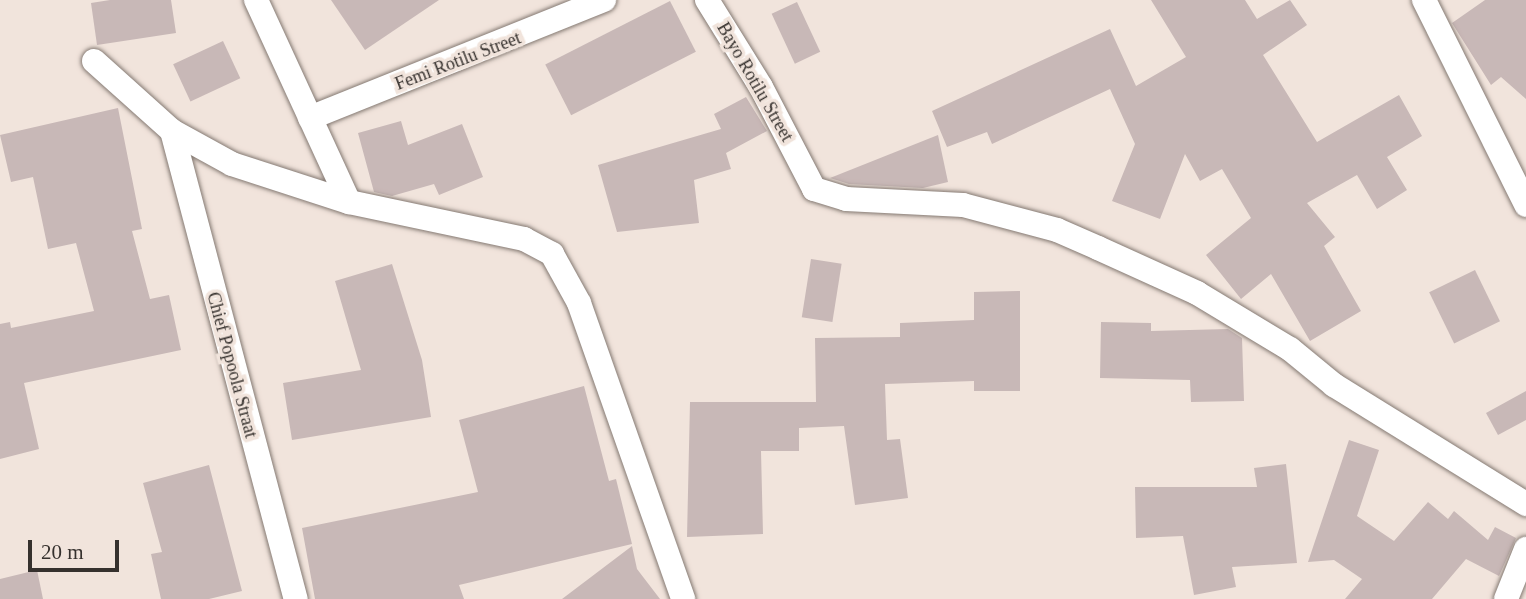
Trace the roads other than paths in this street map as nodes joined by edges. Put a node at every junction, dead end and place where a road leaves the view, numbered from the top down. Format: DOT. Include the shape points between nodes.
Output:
graph roads {
  1 [pos="256,0"];
  2 [pos="604,0"];
  3 [pos="707,0"];
  4 [pos="1424,0"];
  5 [pos="94,61"];
  6 [pos="310,118"];
  7 [pos="172,131"];
  8 [pos="349,202"];
  9 [pos="1526,205"];
  10 [pos="1526,504"];
  11 [pos="1526,549"];
  12 [pos="296,599"];
  13 [pos="683,599"];
  14 [pos="1506,599"];
  1 -- 6 [label="street"];
  2 -- 6 [label="street, Femi Rotilu Street"];
  3 -- 10 [label="street, Bayo Rotilu Street" via="761,88 814,189 825,195 963,205 1057,230 1197,293"];
  4 -- 9 [label="street"];
  5 -- 7 [label="street"];
  6 -- 8 [label="street"];
  7 -- 8 [label="street" via="232,164"];
  7 -- 12 [label="street, Chief Popoola Straat"];
  8 -- 13 [label="street" via="524,239 552,254 579,303"];
  11 -- 14 [label="street"];
}
